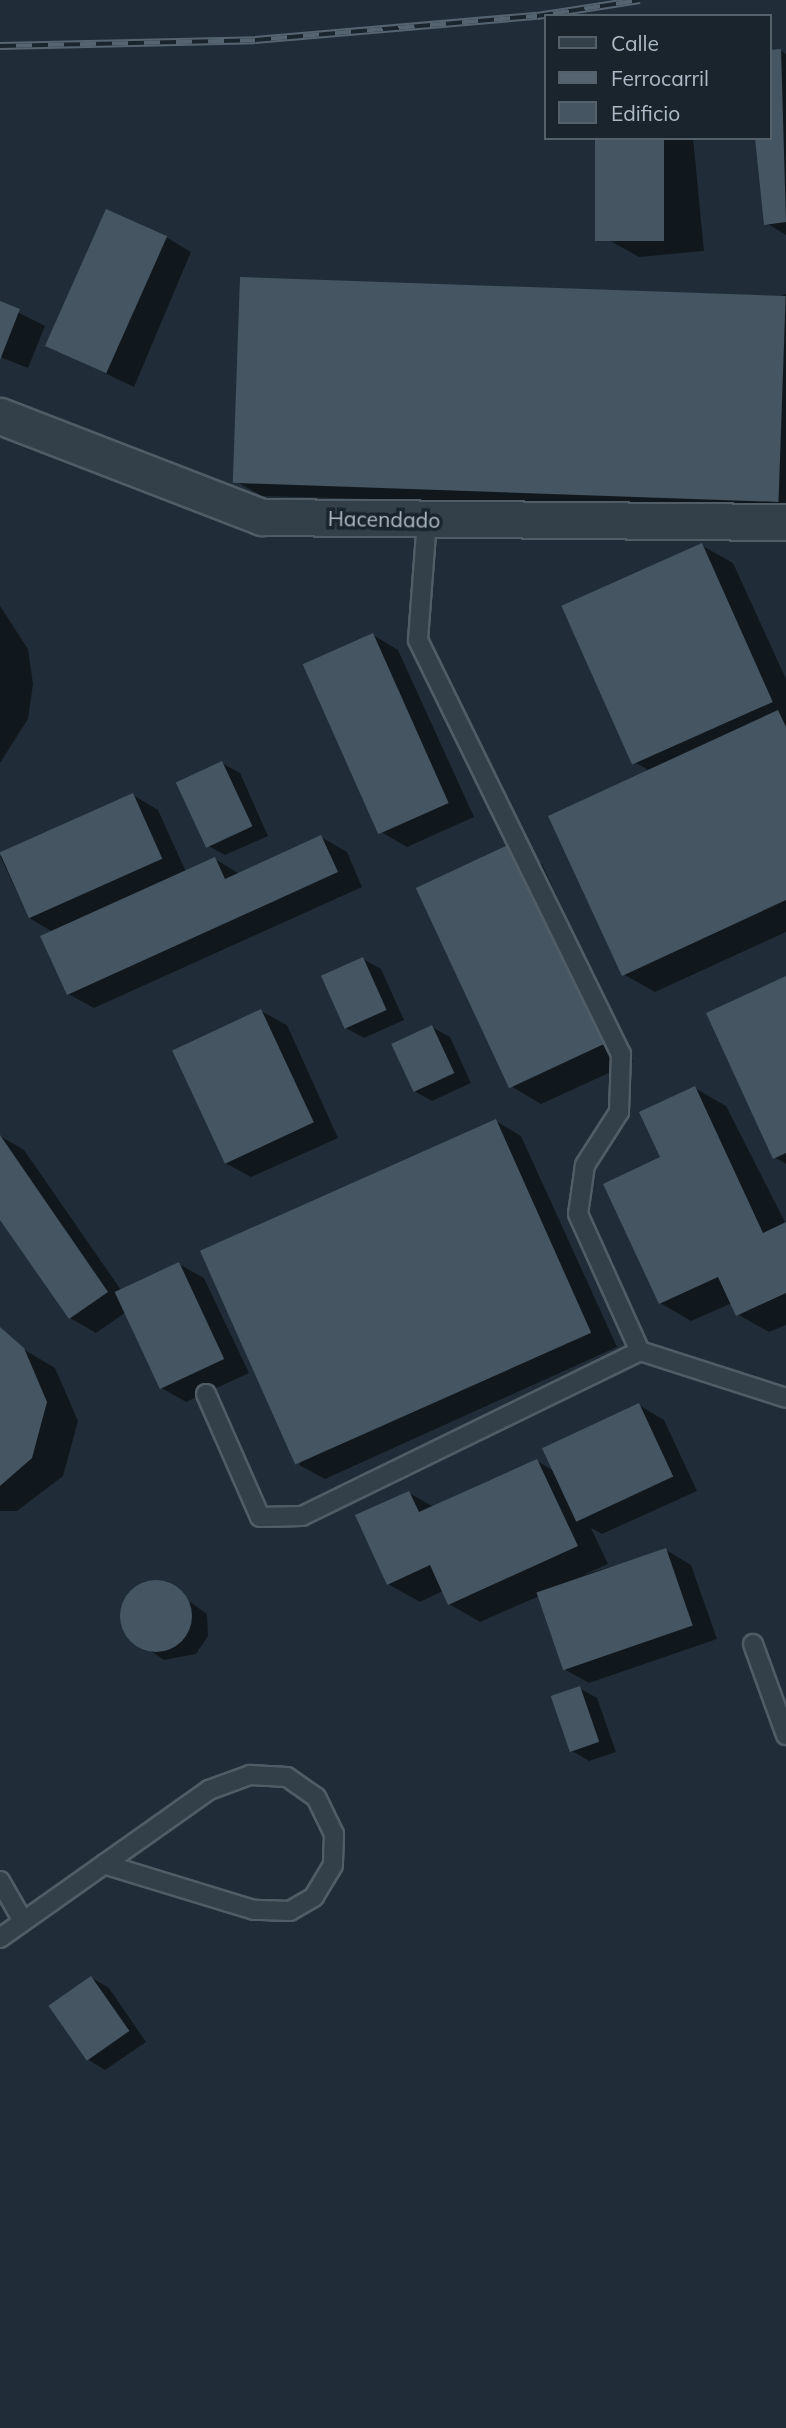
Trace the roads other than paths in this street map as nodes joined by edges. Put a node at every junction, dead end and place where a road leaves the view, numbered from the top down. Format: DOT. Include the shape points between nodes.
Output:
graph roads {
  1 [pos="0,416"];
  2 [pos="427,520"];
  3 [pos="786,522"];
  4 [pos="640,1351"];
  5 [pos="206,1394"];
  6 [pos="786,1398"];
  7 [pos="753,1644"];
  8 [pos="786,1735"];
  9 [pos="104,1864"];
  10 [pos="0,1881"];
  11 [pos="23,1921"];
  12 [pos="0,1938"];
  1 -- 2 [label="street, Hacendado" via="262,517"];
  2 -- 3 [label="street, Hacendado"];
  2 -- 4 [label="lane" via="418,639 621,1054 619,1112 586,1165 578,1214"];
  4 -- 5 [label="lane" via="302,1516 260,1517"];
  4 -- 6 [label="lane"];
  7 -- 8 [label="lane"];
  9 -- 9 [label="lane" via="209,1790 250,1775 287,1777 316,1797 334,1834 333,1865 314,1897 290,1911 254,1910"];
  9 -- 11 [label="lane"];
  10 -- 11 [label="lane"];
  11 -- 12 [label="lane"];
}
